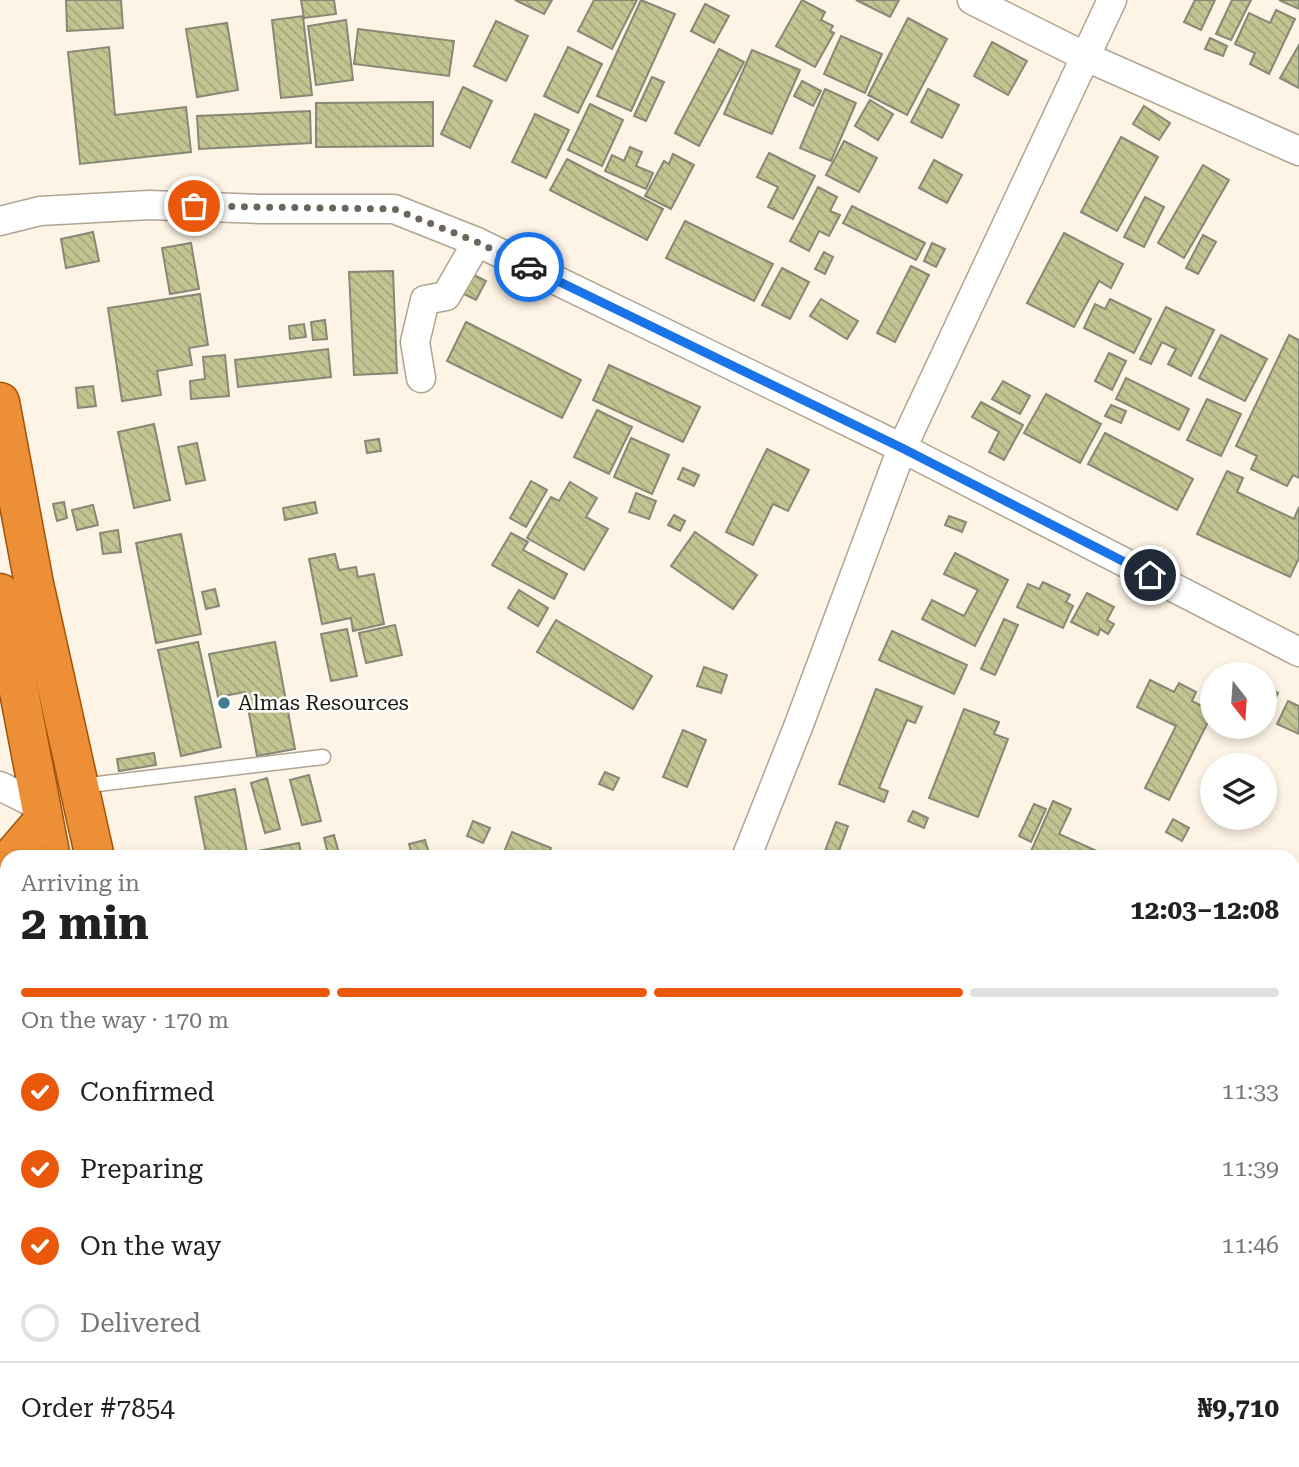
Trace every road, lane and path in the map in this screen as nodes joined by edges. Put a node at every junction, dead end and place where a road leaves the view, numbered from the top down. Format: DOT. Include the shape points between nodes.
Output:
graph roads {
  1 [pos="972,0"];
  2 [pos="1112,0"];
  3 [pos="1084,56"];
  4 [pos="1299,151"];
  5 [pos="0,221"];
  6 [pos="477,242"];
  7 [pos="421,378"];
  8 [pos="0,402"];
  9 [pos="902,448"];
  10 [pos="0,593"];
  11 [pos="1299,652"];
  12 [pos="323,757"];
  13 [pos="0,786"];
  14 [pos="79,787"];
  15 [pos="45,828"];
  16 [pos="20,850"];
  17 [pos="93,850"];
  18 [pos="749,850"];
  1 -- 3 [label="street"];
  2 -- 3 [label="street"];
  3 -- 4 [label="street"];
  3 -- 9 [label="street"];
  5 -- 6 [label="street" via="40,211 149,205 394,209"];
  6 -- 7 [label="street" via="446,296 425,300 415,342"];
  6 -- 9 [label="street"];
  8 -- 14 [label="highway"];
  9 -- 11 [label="street"];
  9 -- 18 [label="street"];
  10 -- 15 [label="highway"];
  12 -- 14 [label="lane"];
  13 -- 15 [label="street"];
  14 -- 17 [label="highway"];
  15 -- 16 [label="highway"];
}
